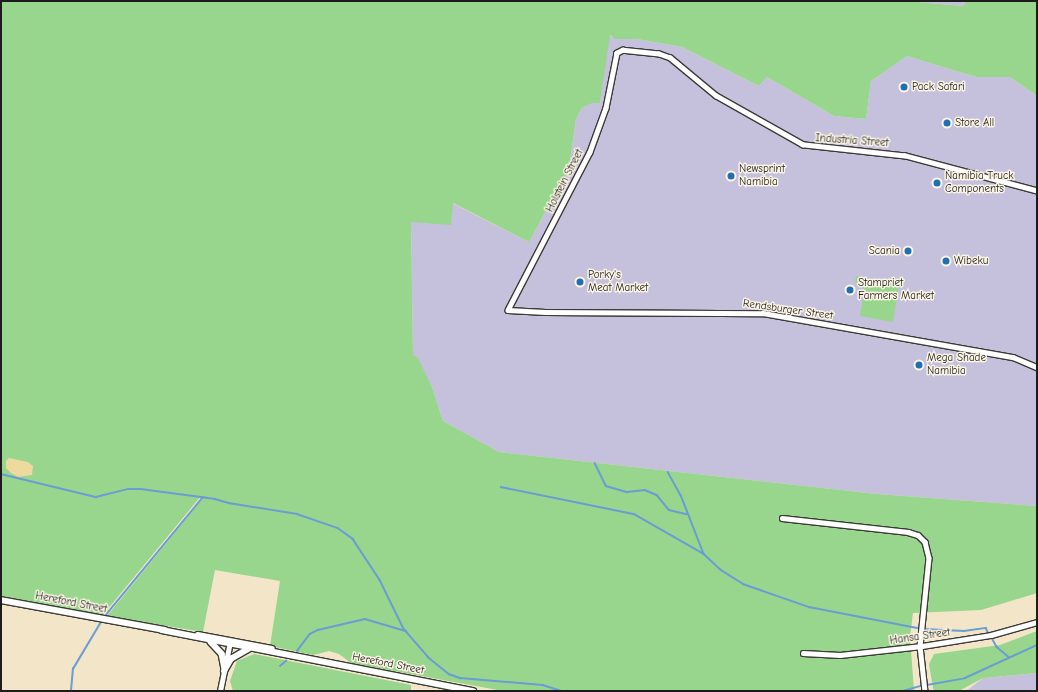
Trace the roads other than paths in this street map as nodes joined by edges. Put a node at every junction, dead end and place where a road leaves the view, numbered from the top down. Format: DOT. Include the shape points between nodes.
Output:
graph roads {
  1 [pos="617,53"];
  2 [pos="1037,190"];
  3 [pos="508,310"];
  4 [pos="1037,368"];
  5 [pos="782,518"];
  6 [pos="1,600"];
  7 [pos="1037,622"];
  8 [pos="162,630"];
  9 [pos="208,640"];
  10 [pos="230,643"];
  11 [pos="920,646"];
  12 [pos="252,649"];
  13 [pos="803,653"];
  14 [pos="300,657"];
  15 [pos="225,670"];
  16 [pos="220,691"];
  17 [pos="474,691"];
  18 [pos="925,691"];
  1 -- 2 [label="street, Industria Street" via="623,50 646,52 670,58 716,96 803,145 901,155"];
  1 -- 3 [label="street, Holstein Street" via="606,108 590,152"];
  3 -- 4 [label="street, Rendsburger Street" via="763,313 1013,357"];
  5 -- 11 [label="street" via="908,532 922,537 928,546 929,558"];
  6 -- 8 [label="main road, Hereford Street"];
  7 -- 11 [label="street, Hansa Street" via="991,635"];
  8 -- 9 [label="main road, Hereford Street"];
  8 -- 10 [label="main road, Hereford Street"];
  9 -- 10 [label="main road, Hereford Street"];
  9 -- 15 [label="main road" via="222,654"];
  10 -- 12 [label="main road, Hereford Street"];
  10 -- 14 [label="main road, Hereford Street"];
  10 -- 15 [label="street"];
  11 -- 13 [label="street, Hansa Street" via="840,655"];
  11 -- 18 [label="street"];
  12 -- 14 [label="main road, Hereford Street"];
  12 -- 15 [label="main road" via="235,655"];
  14 -- 17 [label="main road, Hereford Street"];
  15 -- 16 [label="street"];
}
